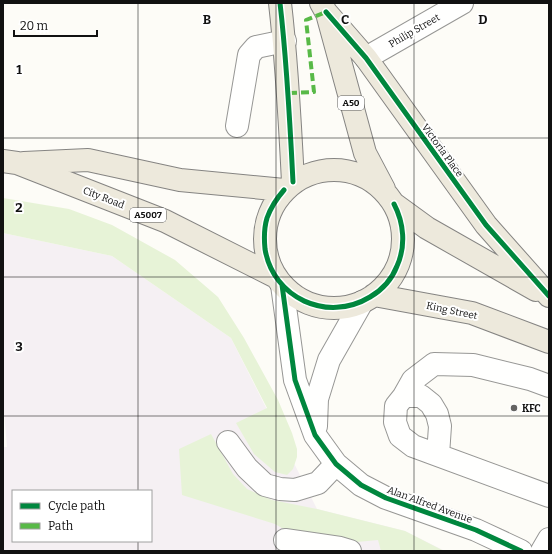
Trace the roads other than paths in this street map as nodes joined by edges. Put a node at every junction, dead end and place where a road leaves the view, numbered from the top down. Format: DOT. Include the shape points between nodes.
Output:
graph roads {
  1 [pos="280,3"];
  2 [pos="462,3"];
  3 [pos="324,7"];
  4 [pos="285,41"];
  5 [pos="366,58"];
  6 [pos="237,126"];
  7 [pos="10,162"];
  8 [pos="289,186"];
  9 [pos="389,198"];
  10 [pos="279,281"];
  11 [pos="549,297"];
  12 [pos="368,298"];
  13 [pos="549,342"];
  14 [pos="549,386"];
  15 [pos="404,396"];
  16 [pos="315,435"];
  17 [pos="228,442"];
  18 [pos="438,455"];
  19 [pos="336,464"];
  20 [pos="549,496"];
  21 [pos="549,539"];
  22 [pos="286,540"];
  23 [pos="477,541"];
  24 [pos="350,551"];
  25 [pos="521,551"];
  26 [pos="542,551"];
  1 -- 4 [label="main road"];
  2 -- 5 [label="street, Philip Street"];
  3 -- 5 [label="main road, Victoria Place / A50"];
  3 -- 9 [label="main road, Victoria Place / A50" via="365,153"];
  4 -- 6 [label="street" via="256,47 249,55"];
  4 -- 8 [label="main road" via="289,93"];
  5 -- 11 [label="main road, Victoria Place / A50" via="486,225"];
  7 -- 8 [label="main road, City Road / A5007" via="88,160 180,180"];
  7 -- 10 [label="main road, City Road / A5007" via="165,221"];
  8 -- 9 [label="main road, A50" via="314,172 337,169 350,171 373,181"];
  8 -- 10 [label="main road, A50" via="272,207 267,218 264,240 266,256"];
  9 -- 11 [label="main road, A50" via="427,228"];
  9 -- 12 [label="main road, A50" via="402,224 403,248 395,271 384,286"];
  10 -- 12 [label="main road, A50" via="301,300 325,308 349,306"];
  10 -- 16 [label="street, Alan Alfred Avenue" via="295,380"];
  12 -- 13 [label="main road, King Street / A50" via="472,313"];
  12 -- 16 [label="street" via="329,360 317,399"];
  14 -- 15 [label="street" via="473,365 434,364 413,380"];
  15 -- 18 [label="street" via="421,396 431,404 437,414 440,426"];
  15 -- 18 [label="street" via="396,406 395,422 400,436 413,446"];
  16 -- 19 [label="street, Alan Alfred Avenue"];
  17 -- 19 [label="street" via="247,468 265,485 280,489 295,490 318,483"];
  18 -- 20 [label="street"];
  19 -- 23 [label="street, Alan Alfred Avenue" via="361,485"];
  21 -- 26 [label="street"];
  22 -- 24 [label="street"];
  23 -- 25 [label="street, Alan Alfred Avenue"];
}
